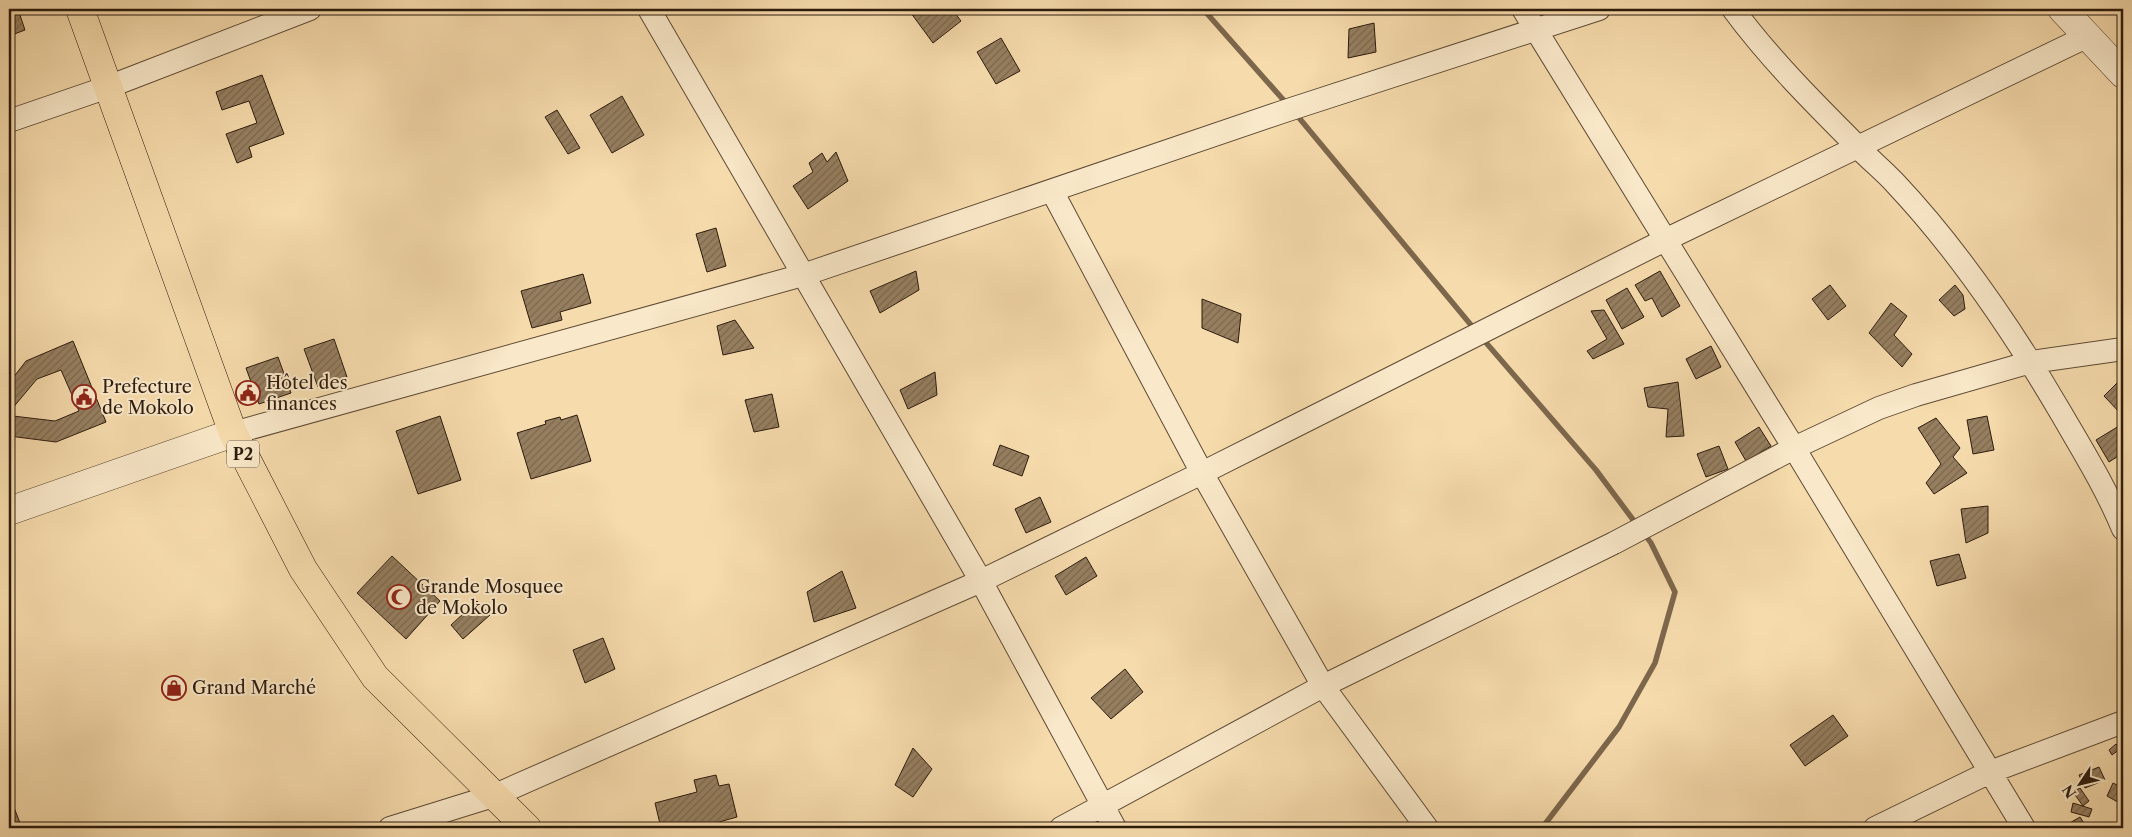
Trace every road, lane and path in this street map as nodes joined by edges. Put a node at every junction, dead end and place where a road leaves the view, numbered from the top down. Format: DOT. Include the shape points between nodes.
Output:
graph roads {
  1 [pos="80,9"];
  2 [pos="310,9"];
  3 [pos="649,9"];
  4 [pos="1523,9"];
  5 [pos="1599,9"];
  6 [pos="1732,9"];
  7 [pos="2062,9"];
  8 [pos="1536,30"];
  9 [pos="2088,36"];
  10 [pos="2123,74"];
  11 [pos="108,87"];
  12 [pos="9,121"];
  13 [pos="1857,146"];
  14 [pos="1052,191"];
  15 [pos="1665,240"];
  16 [pos="803,275"];
  17 [pos="2123,350"];
  18 [pos="2031,362"];
  19 [pos="233,433"];
  20 [pos="1794,448"];
  21 [pos="1202,473"];
  22 [pos="9,511"];
  23 [pos="2123,529"];
  24 [pos="981,581"];
  25 [pos="1323,686"];
  26 [pos="2123,722"];
  27 [pos="1990,772"];
  28 [pos="493,796"];
  29 [pos="1103,807"];
  30 [pos="390,828"];
  31 [pos="527,828"];
  32 [pos="1061,828"];
  33 [pos="1115,828"];
  34 [pos="1427,828"];
  35 [pos="1874,828"];
  36 [pos="2024,828"];
  1 -- 11 [label="main road, P2"];
  2 -- 11 [label="street"];
  3 -- 16 [label="street"];
  4 -- 8 [label="street"];
  5 -- 8 [label="street"];
  6 -- 13 [label="street"];
  7 -- 9 [label="street"];
  8 -- 14 [label="street" via="1314,101"];
  8 -- 15 [label="street"];
  9 -- 10 [label="street"];
  9 -- 13 [label="street"];
  11 -- 12 [label="street"];
  11 -- 19 [label="main road, P2"];
  13 -- 15 [label="street"];
  13 -- 18 [label="street" via="1941,235"];
  14 -- 16 [label="street"];
  14 -- 21 [label="street"];
  15 -- 20 [label="street"];
  15 -- 21 [label="street"];
  16 -- 19 [label="street"];
  16 -- 24 [label="street"];
  17 -- 18 [label="street"];
  18 -- 20 [label="street" via="1916,394"];
  18 -- 23 [label="street" via="2095,471"];
  19 -- 22 [label="street"];
  19 -- 28 [label="main road, P2" via="303,568 375,677"];
  20 -- 25 [label="street" via="1660,520"];
  20 -- 27 [label="street"];
  21 -- 24 [label="street"];
  21 -- 25 [label="street"];
  24 -- 28 [label="street"];
  24 -- 29 [label="street"];
  25 -- 29 [label="street"];
  25 -- 34 [label="street"];
  26 -- 27 [label="street"];
  27 -- 35 [label="street"];
  27 -- 36 [label="street"];
  28 -- 30 [label="street"];
  28 -- 31 [label="main road, P2"];
  29 -- 32 [label="street"];
  29 -- 33 [label="street"];
}
